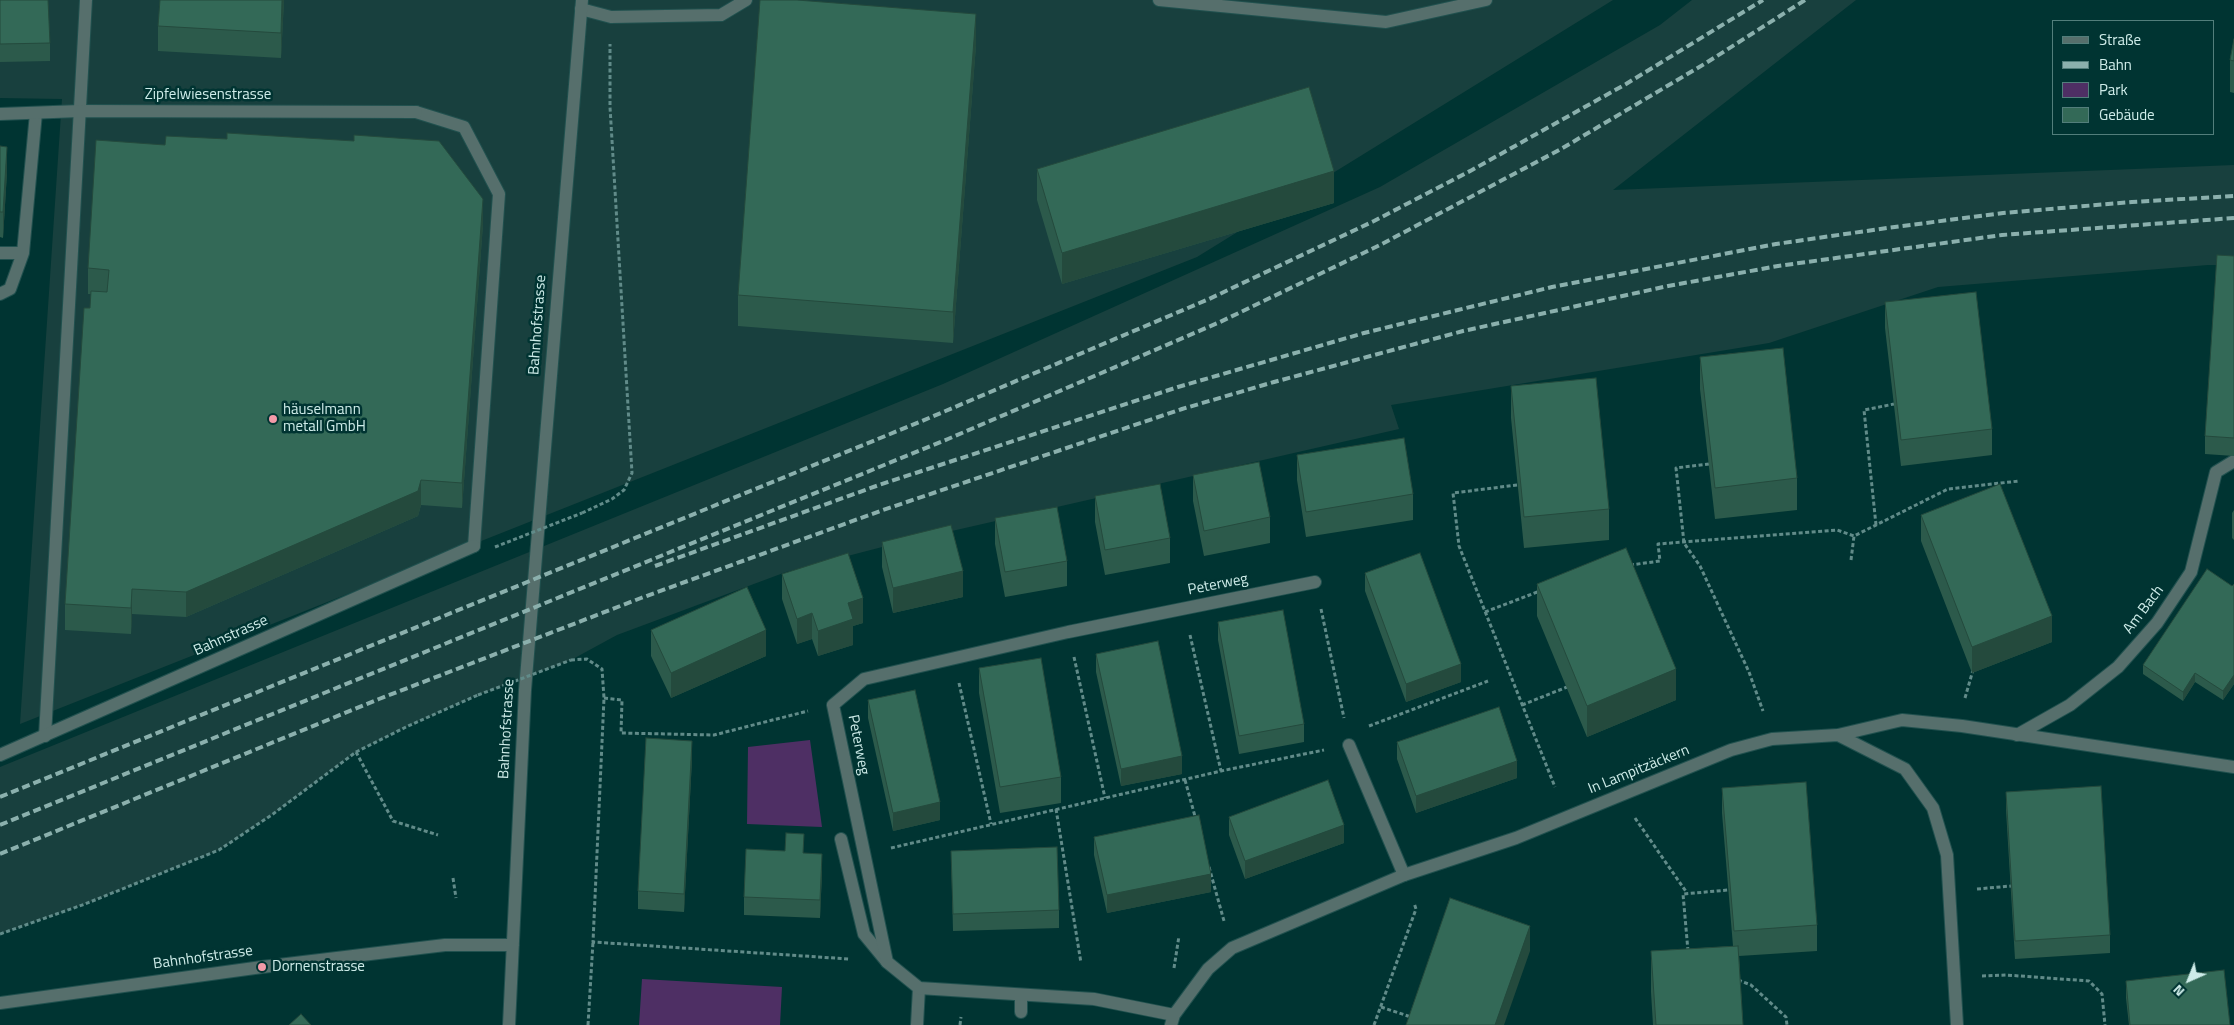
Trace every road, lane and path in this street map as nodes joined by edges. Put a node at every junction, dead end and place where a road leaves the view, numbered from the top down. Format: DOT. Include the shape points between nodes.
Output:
graph roads {
  1 [pos="86,0"];
  2 [pos="746,0"];
  3 [pos="1160,0"];
  4 [pos="1486,0"];
  5 [pos="581,5"];
  6 [pos="611,17"];
  7 [pos="80,111"];
  8 [pos="36,113"];
  9 [pos="0,114"];
  10 [pos="0,253"];
  11 [pos="23,253"];
  12 [pos="0,294"];
  13 [pos="1894,404"];
  14 [pos="2234,461"];
  15 [pos="1709,464"];
  16 [pos="2019,481"];
  17 [pos="1517,485"];
  18 [pos="1876,525"];
  19 [pos="1854,536"];
  20 [pos="1684,543"];
  21 [pos="474,546"];
  22 [pos="495,547"];
  23 [pos="1851,560"];
  24 [pos="1625,566"];
  25 [pos="1315,582"];
  26 [pos="1546,589"];
  27 [pos="1485,612"];
  28 [pos="1190,632"];
  29 [pos="1075,660"];
  30 [pos="1488,681"];
  31 [pos="959,685"];
  32 [pos="1567,687"];
  33 [pos="604,698"];
  34 [pos="833,705"];
  35 [pos="1522,705"];
  36 [pos="1763,711"];
  37 [pos="2017,734"];
  38 [pos="45,736"];
  39 [pos="1838,736"];
  40 [pos="1348,740"];
  41 [pos="356,752"];
  42 [pos="0,755"];
  43 [pos="2234,767"];
  44 [pos="1221,771"];
  45 [pos="1185,780"];
  46 [pos="1555,787"];
  47 [pos="1105,798"];
  48 [pos="1056,809"];
  49 [pos="1633,815"];
  50 [pos="991,824"];
  51 [pos="1198,826"];
  52 [pos="438,835"];
  53 [pos="841,839"];
  54 [pos="864,855"];
  55 [pos="1208,864"];
  56 [pos="1404,875"];
  57 [pos="453,878"];
  58 [pos="2011,886"];
  59 [pos="1728,890"];
  60 [pos="1949,891"];
  61 [pos="1687,893"];
  62 [pos="456,898"];
  63 [pos="1414,903"];
  64 [pos="0,934"];
  65 [pos="1179,936"];
  66 [pos="592,942"];
  67 [pos="513,945"];
  68 [pos="1232,948"];
  69 [pos="1688,957"];
  70 [pos="887,962"];
  71 [pos="1081,963"];
  72 [pos="1173,973"];
  73 [pos="1977,976"];
  74 [pos="1728,981"];
  75 [pos="919,988"];
  76 [pos="1021,996"];
  77 [pos="0,1003"];
  78 [pos="1381,1007"];
  79 [pos="1021,1012"];
  80 [pos="1416,1018"];
  81 [pos="1173,1020"];
  82 [pos="509,1025"];
  83 [pos="588,1025"];
  84 [pos="917,1025"];
  85 [pos="1374,1025"];
  86 [pos="1787,1025"];
  87 [pos="1957,1025"];
  88 [pos="2105,1025"];
  1 -- 7 [label="street"];
  2 -- 6 [label="street" via="721,15"];
  3 -- 4 [label="street" via="1386,22"];
  5 -- 6 [label="street"];
  5 -- 67 [label="street, Bahnhofstrasse" via="525,690"];
  6 -- 22 [label="path, bridge" via="610,107 632,473 624,490 612,499"];
  7 -- 8 [label="street, Zipfelwiesenstrasse"];
  7 -- 21 [label="street, Zipfelwiesenstrasse" via="416,112 464,127 499,194"];
  7 -- 38 [label="street"];
  8 -- 9 [label="street, Zipfelwiesenstrasse"];
  8 -- 11 [label="street"];
  10 -- 11 [label="street"];
  11 -- 12 [label="street" via="10,289"];
  13 -- 18 [label="path" via="1864,410"];
  14 -- 37 [label="street, Am Bach" via="2216,472 2191,572 2157,623 2118,667 2070,704"];
  15 -- 20 [label="path" via="1676,468"];
  16 -- 18 [label="path" via="1948,489"];
  17 -- 27 [label="path" via="1452,493 1458,546"];
  18 -- 19 [label="path"];
  19 -- 20 [label="path" via="1837,530"];
  19 -- 23 [label="path"];
  20 -- 24 [label="path" via="1658,544 1660,561"];
  20 -- 36 [label="path" via="1700,566 1749,672"];
  21 -- 38 [label="street, Bahnstrasse"];
  25 -- 34 [label="street, Peterweg" via="1078,630 864,679"];
  25 -- 40 [label="path"];
  26 -- 27 [label="path"];
  27 -- 35 [label="path"];
  28 -- 44 [label="path"];
  29 -- 47 [label="path"];
  30 -- 40 [label="path"];
  31 -- 50 [label="path"];
  32 -- 35 [label="path"];
  33 -- 34 [label="path" via="622,700 621,733 714,735"];
  33 -- 41 [label="path, bridge" via="602,669 587,659 571,660 478,695"];
  33 -- 66 [label="path"];
  34 -- 54 [label="street, Peterweg"];
  35 -- 46 [label="path"];
  37 -- 39 [label="street" via="1902,720"];
  37 -- 43 [label="street"];
  38 -- 42 [label="street, Bahnstrasse"];
  39 -- 56 [label="street, In Lampitzäckern" via="1772,739 1731,750 1516,838"];
  39 -- 60 [label="street, In Lampitzäckern" via="1905,769 1933,808 1947,856"];
  40 -- 44 [label="path"];
  40 -- 56 [label="street"];
  41 -- 52 [label="path" via="393,821"];
  41 -- 64 [label="path" via="220,850"];
  44 -- 45 [label="path"];
  45 -- 47 [label="path"];
  45 -- 51 [label="path"];
  47 -- 48 [label="path"];
  48 -- 50 [label="path"];
  48 -- 71 [label="path"];
  49 -- 61 [label="path"];
  50 -- 54 [label="path"];
  53 -- 70 [label="street" via="864,934"];
  54 -- 70 [label="street, Peterweg"];
  55 -- 68 [label="path"];
  56 -- 68 [label="street, In Lampitzäckern"];
  57 -- 62 [label="path"];
  58 -- 60 [label="path"];
  59 -- 61 [label="path"];
  60 -- 87 [label="street, In Lampitzäckern"];
  61 -- 69 [label="path" via="1683,894"];
  63 -- 78 [label="path" via="1416,909"];
  65 -- 72 [label="path"];
  66 -- 70 [label="path"];
  66 -- 83 [label="path"];
  67 -- 77 [label="street, Bahnhofstrasse" via="444,945"];
  67 -- 82 [label="street"];
  68 -- 81 [label="street, In Lampitzäckern" via="1208,970"];
  70 -- 75 [label="street"];
  73 -- 88 [label="path" via="2089,981 2102,994"];
  74 -- 86 [label="path" via="1738,980 1750,986 1786,1017"];
  75 -- 76 [label="street"];
  75 -- 84 [label="street"];
  76 -- 79 [label="street"];
  76 -- 81 [label="street" via="1094,999"];
  78 -- 80 [label="path"];
  78 -- 85 [label="path"];
}
